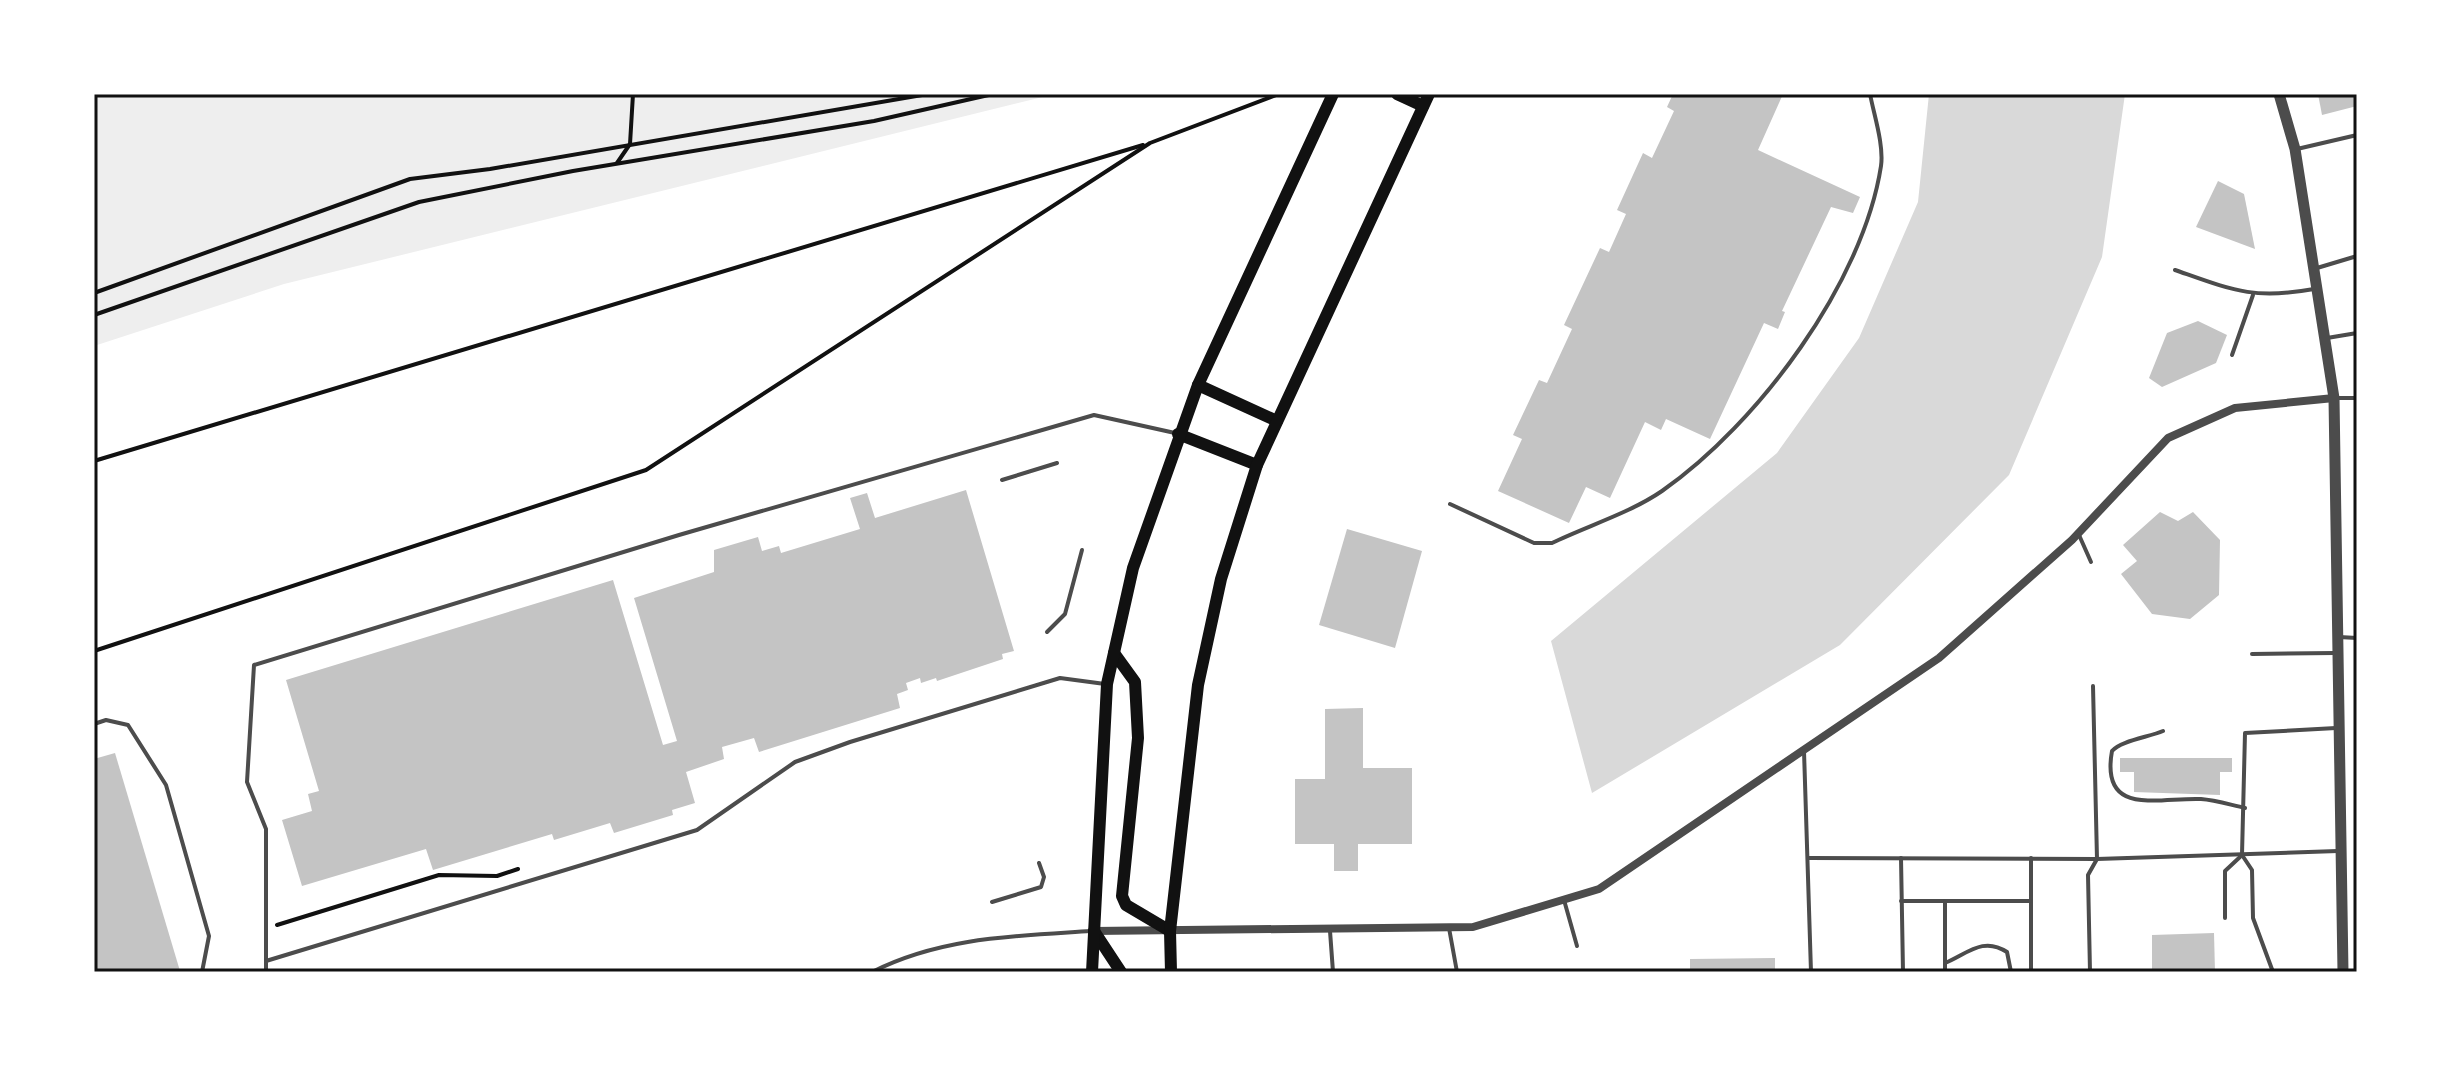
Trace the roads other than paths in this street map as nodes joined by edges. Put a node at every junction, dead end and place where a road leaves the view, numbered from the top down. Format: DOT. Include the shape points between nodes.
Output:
graph roads {
  1 [pos="1333,94"];
  2 [pos="1397,94"];
  3 [pos="1870,94"];
  4 [pos="2279,94"];
  5 [pos="1426,100"];
  6 [pos="2357,135"];
  7 [pos="2295,149"];
  8 [pos="2357,256"];
  9 [pos="2314,269"];
  10 [pos="2175,270"];
  11 [pos="2317,288"];
  12 [pos="2253,295"];
  13 [pos="2357,333"];
  14 [pos="2324,339"];
  15 [pos="2232,355"];
  16 [pos="1198,385"];
  17 [pos="2334,398"];
  18 [pos="2357,398"];
  19 [pos="1277,421"];
  20 [pos="1178,434"];
  21 [pos="1057,463"];
  22 [pos="1257,465"];
  23 [pos="1002,480"];
  24 [pos="1450,504"];
  25 [pos="2078,533"];
  26 [pos="1082,550"];
  27 [pos="2091,562"];
  28 [pos="1047,632"];
  29 [pos="2337,637"];
  30 [pos="2357,638"];
  31 [pos="2337,652"];
  32 [pos="1114,653"];
  33 [pos="2252,654"];
  34 [pos="1107,684"];
  35 [pos="2093,686"];
  36 [pos="94,724"];
  37 [pos="2339,728"];
  38 [pos="2163,731"];
  39 [pos="1804,746"];
  40 [pos="2245,808"];
  41 [pos="2341,851"];
  42 [pos="2242,855"];
  43 [pos="1809,858"];
  44 [pos="1901,858"];
  45 [pos="2031,858"];
  46 [pos="2097,859"];
  47 [pos="1039,863"];
  48 [pos="1564,900"];
  49 [pos="1901,901"];
  50 [pos="1945,901"];
  51 [pos="2031,901"];
  52 [pos="992,902"];
  53 [pos="2225,918"];
  54 [pos="1449,928"];
  55 [pos="1330,929"];
  56 [pos="1093,931"];
  57 [pos="1170,931"];
  58 [pos="1577,946"];
  59 [pos="266,961"];
  60 [pos="1945,963"];
  61 [pos="202,972"];
  62 [pos="266,972"];
  63 [pos="872,972"];
  64 [pos="1092,972"];
  65 [pos="1121,972"];
  66 [pos="1171,972"];
  67 [pos="1333,972"];
  68 [pos="1457,972"];
  69 [pos="1811,972"];
  70 [pos="1903,972"];
  71 [pos="1945,972"];
  72 [pos="2011,972"];
  73 [pos="2031,972"];
  74 [pos="2090,972"];
  75 [pos="2273,972"];
  76 [pos="2343,972"];
  1 -- 16 [label="main road"];
  2 -- 5 [label="main road"];
  3 -- 24 [label="lane" via="1882,163 1861,240 1804,347 1731,430 1661,492 1552,543 1534,543"];
  4 -- 7 [label="street"];
  5 -- 19 [label="main road"];
  6 -- 7 [label="lane"];
  7 -- 9 [label="street"];
  8 -- 9 [label="lane"];
  9 -- 11 [label="street"];
  10 -- 12 [label="lane"];
  11 -- 12 [label="lane"];
  11 -- 14 [label="street"];
  12 -- 15 [label="lane"];
  13 -- 14 [label="lane"];
  14 -- 17 [label="street"];
  16 -- 19 [label="main road"];
  16 -- 20 [label="main road"];
  17 -- 18 [label="lane"];
  17 -- 25 [label="street" via="2235,408 2168,438"];
  17 -- 29 [label="street"];
  19 -- 22 [label="main road"];
  20 -- 22 [label="main road"];
  20 -- 32 [label="main road" via="1133,568"];
  20 -- 59 [label="lane" via="1094,415 254,665 247,782 266,829"];
  21 -- 23 [label="lane"];
  22 -- 57 [label="main road" via="1221,579 1198,685"];
  25 -- 27 [label="lane"];
  25 -- 39 [label="street" via="1939,658"];
  26 -- 28 [label="lane" via="1065,614"];
  29 -- 30 [label="lane"];
  29 -- 31 [label="street"];
  31 -- 33 [label="lane"];
  31 -- 37 [label="street"];
  32 -- 34 [label="main road"];
  32 -- 57 [label="main road" via="1135,682 1138,738 1122,896 1126,905"];
  34 -- 56 [label="main road"];
  34 -- 59 [label="lane" via="1060,678 850,742 795,762 697,830"];
  35 -- 46 [label="lane"];
  36 -- 61 [label="lane" via="106,720 128,725 166,785 209,936"];
  37 -- 40 [label="lane" via="2245,733"];
  37 -- 41 [label="street"];
  38 -- 40 [label="lane" via="2112,751 2110,775 2119,792 2136,801 2203,799"];
  39 -- 43 [label="lane"];
  39 -- 48 [label="street" via="1599,889"];
  40 -- 42 [label="lane"];
  41 -- 42 [label="lane"];
  41 -- 76 [label="street"];
  42 -- 46 [label="lane"];
  42 -- 53 [label="lane" via="2225,871"];
  42 -- 75 [label="lane" via="2252,870 2253,918"];
  43 -- 44 [label="lane"];
  43 -- 69 [label="lane"];
  44 -- 45 [label="lane"];
  44 -- 49 [label="lane"];
  45 -- 46 [label="lane"];
  45 -- 51 [label="lane"];
  46 -- 74 [label="lane" via="2088,875"];
  47 -- 52 [label="lane" via="1041,887"];
  48 -- 54 [label="street" via="1473,927"];
  48 -- 58 [label="lane"];
  49 -- 50 [label="lane"];
  49 -- 70 [label="lane"];
  50 -- 51 [label="lane"];
  50 -- 60 [label="lane"];
  51 -- 73 [label="lane"];
  54 -- 55 [label="street"];
  54 -- 68 [label="lane"];
  55 -- 57 [label="street"];
  55 -- 67 [label="lane"];
  56 -- 57 [label="street"];
  56 -- 63 [label="lane" via="972,939 912,953"];
  56 -- 64 [label="main road"];
  56 -- 65 [label="main road"];
  57 -- 66 [label="main road"];
  59 -- 62 [label="lane"];
  60 -- 71 [label="lane"];
  60 -- 72 [label="lane" via="1984,945 2007,952"];
}
